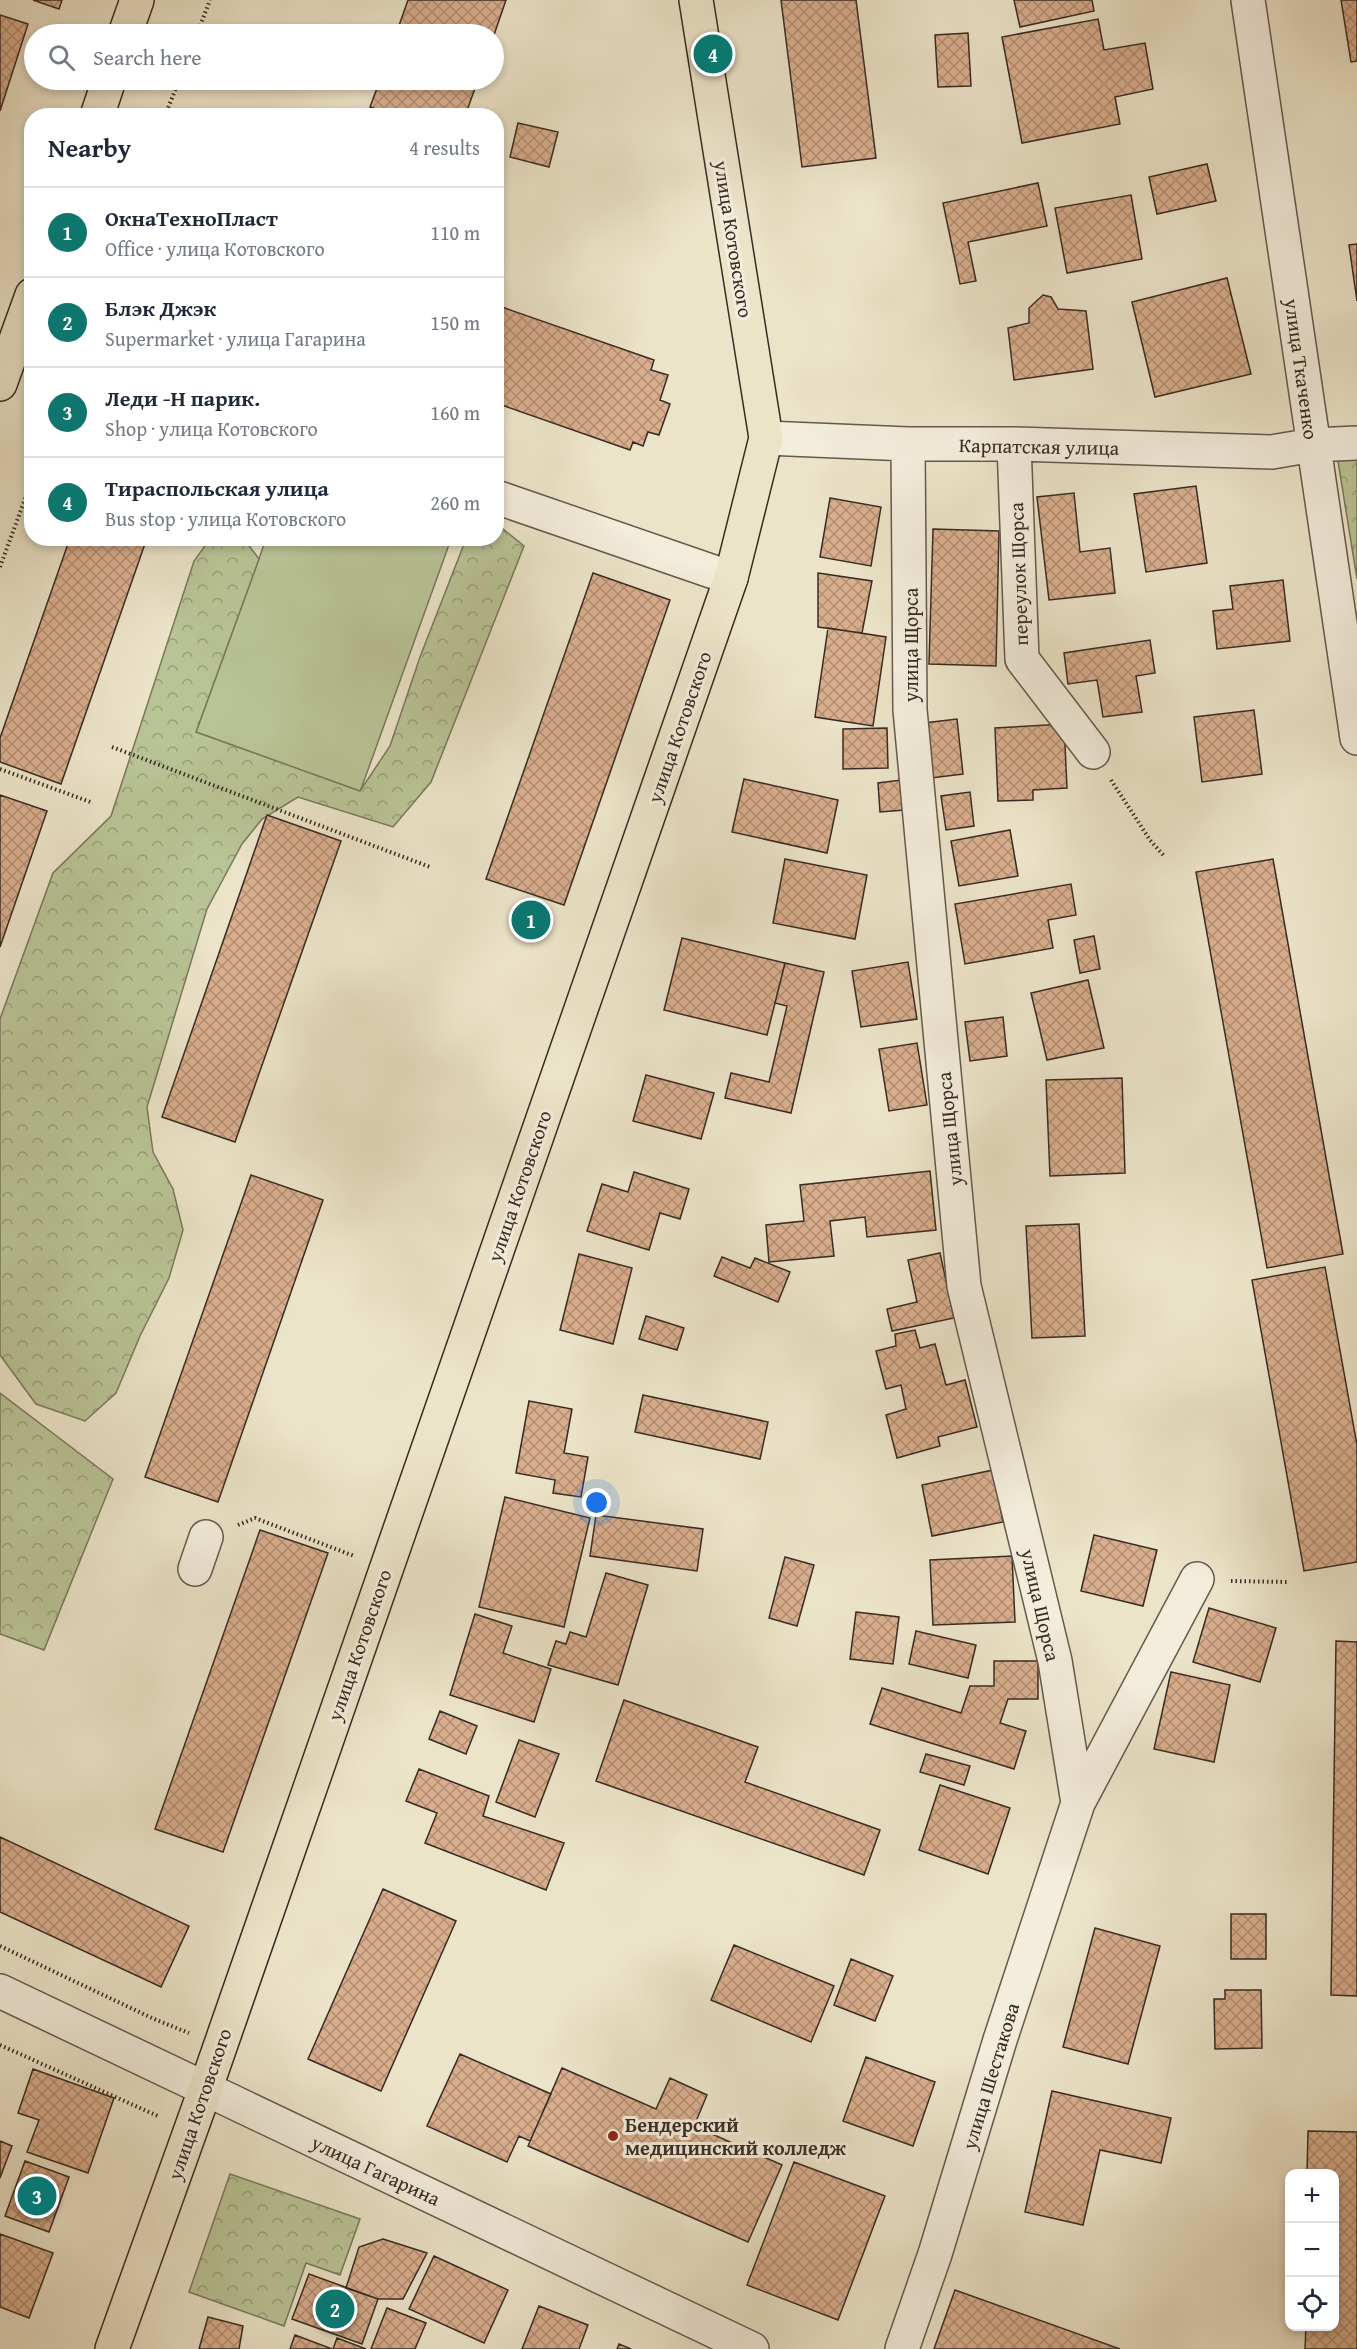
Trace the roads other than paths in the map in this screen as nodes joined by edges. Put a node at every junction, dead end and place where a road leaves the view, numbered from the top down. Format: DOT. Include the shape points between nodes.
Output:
graph roads {
  1 [pos="137,0"];
  2 [pos="696,0"];
  3 [pos="1248,0"];
  4 [pos="129,24"];
  5 [pos="106,90"];
  6 [pos="100,108"];
  7 [pos="24,326"];
  8 [pos="0,384"];
  9 [pos="766,438"];
  10 [pos="1357,442"];
  11 [pos="908,444"];
  12 [pos="1014,444"];
  13 [pos="1313,445"];
  14 [pos="504,500"];
  15 [pos="730,578"];
  16 [pos="1357,738"];
  17 [pos="1093,752"];
  18 [pos="206,1537"];
  19 [pos="195,1569"];
  20 [pos="1197,1579"];
  21 [pos="1078,1803"];
  22 [pos="0,1991"];
  23 [pos="206,2090"];
  24 [pos="112,2349"];
  25 [pos="752,2349"];
  26 [pos="902,2349"];
  1 -- 4 [label="main road"];
  2 -- 9 [label="main road, улица Котовского"];
  3 -- 13 [label="street, улица Ткаченко"];
  5 -- 6 [label="main road"];
  7 -- 8 [label="main road"];
  9 -- 11 [label="street, Карпатская улица"];
  9 -- 15 [label="main road, улица Котовского"];
  10 -- 13 [label="street, Карпатская улица"];
  11 -- 12 [label="street, Карпатская улица"];
  11 -- 21 [label="street, улица Щорса" via="910,710 964,1286 1054,1660"];
  12 -- 13 [label="street, Карпатская улица" via="1272,452"];
  12 -- 17 [label="street, переулок Щорса" via="1022,659"];
  13 -- 16 [label="street, улица Ткаченко"];
  14 -- 15 [label="street"];
  15 -- 23 [label="main road, улица Котовского"];
  18 -- 19 [label="street"];
  20 -- 21 [label="street, улица Шестакова"];
  21 -- 26 [label="street, улица Шестакова"];
  22 -- 23 [label="street, улица Гагарина"];
  23 -- 24 [label="main road, улица Котовского"];
  23 -- 25 [label="street, улица Гагарина"];
}
